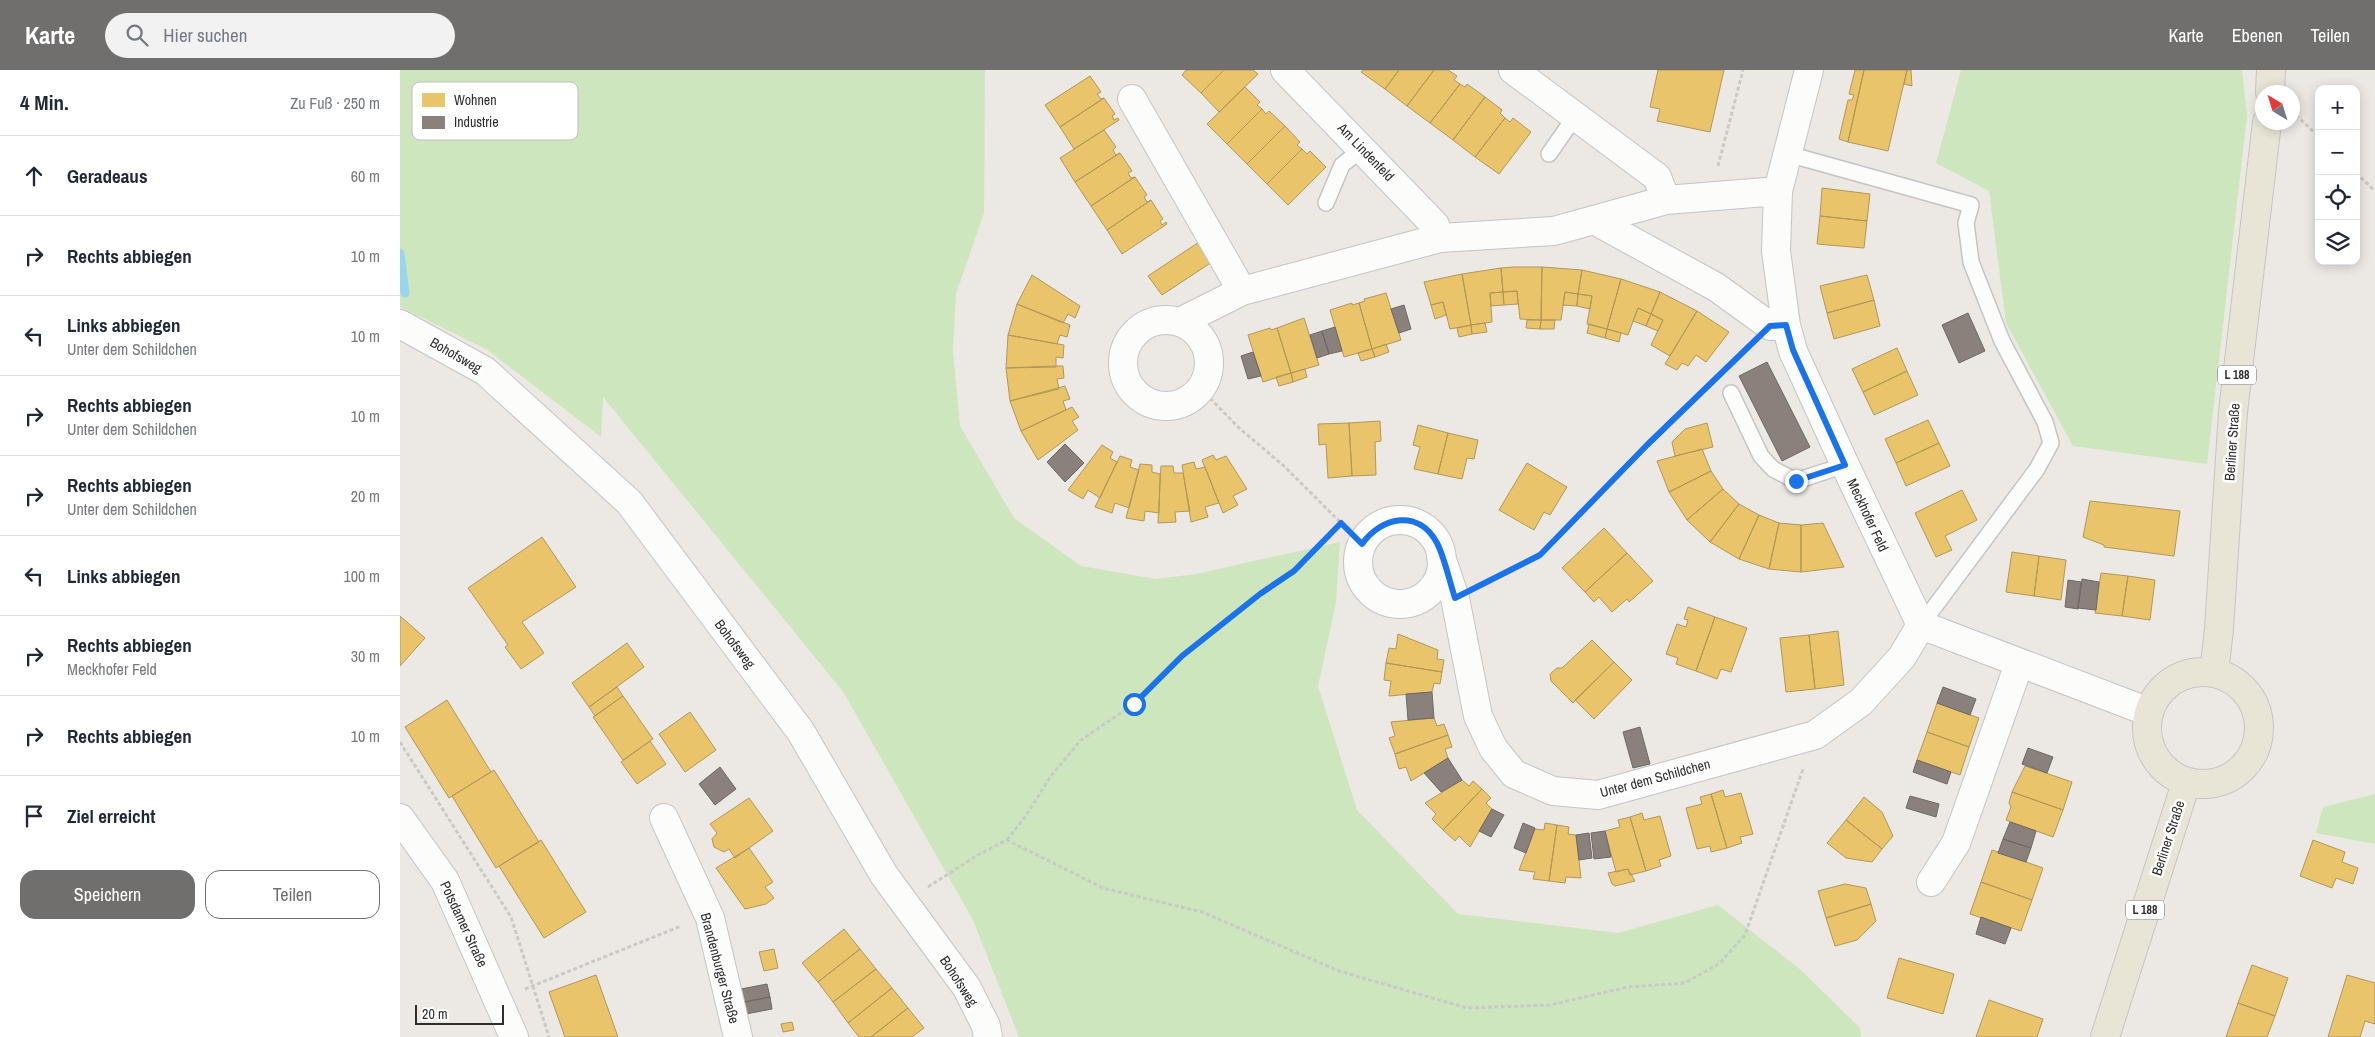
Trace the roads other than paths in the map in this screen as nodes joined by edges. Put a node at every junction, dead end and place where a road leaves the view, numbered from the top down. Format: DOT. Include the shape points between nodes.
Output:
graph roads {
  1 [pos="1285,70"];
  2 [pos="1513,70"];
  3 [pos="1809,70"];
  4 [pos="2271,70"];
  5 [pos="2270,85"];
  6 [pos="1132,98"];
  7 [pos="1574,118"];
  8 [pos="2266,130"];
  9 [pos="1363,148"];
  10 [pos="1549,154"];
  11 [pos="1788,154"];
  12 [pos="1778,191"];
  13 [pos="1666,200"];
  14 [pos="1326,204"];
  15 [pos="1594,220"];
  16 [pos="1440,238"];
  17 [pos="1242,291"];
  18 [pos="1180,322"];
  19 [pos="400,324"];
  20 [pos="1778,325"];
  21 [pos="1730,393"];
  22 [pos="1845,465"];
  23 [pos="1441,557"];
  24 [pos="1920,625"];
  25 [pos="2018,664"];
  26 [pos="2214,673"];
  27 [pos="2149,712"];
  28 [pos="2186,783"];
  29 [pos="400,818"];
  30 [pos="664,818"];
  31 [pos="1931,882"];
  32 [pos="514,1037"];
  33 [pos="738,1037"];
  34 [pos="988,1037"];
  35 [pos="2105,1037"];
  1 -- 9 [label="street, Am Lindenfeld"];
  2 -- 7 [label="street"];
  3 -- 11 [label="street, Meckhofer Feld"];
  4 -- 5 [label="main road"];
  6 -- 17 [label="street"];
  7 -- 10 [label="lane"];
  7 -- 13 [label="street" via="1656,177"];
  8 -- 26 [label="main road, Berliner Straße / L 188" via="2233,412"];
  9 -- 14 [label="lane" via="1342,165"];
  9 -- 16 [label="street, Am Lindenfeld" via="1436,225"];
  11 -- 12 [label="street, Meckhofer Feld"];
  11 -- 24 [label="lane" via="1971,205 1966,224 1971,262 2002,341 2045,422 2051,444 2037,469"];
  12 -- 13 [label="street"];
  12 -- 20 [label="street, Meckhofer Feld"];
  13 -- 15 [label="street"];
  15 -- 16 [label="street" via="1554,230"];
  15 -- 20 [label="street"];
  16 -- 17 [label="street"];
  17 -- 18 [label="street"];
  18 -- 18 [label="street" via="1152,322 1139,328 1124,352 1126,380 1145,402 1173,407 1198,393 1206,381 1210,368 1209,353 1193,328"];
  19 -- 34 [label="street, Bohofsweg" via="485,371 629,502 801,732 884,875 967,988"];
  20 -- 22 [label="street, Meckhofer Feld" via="1793,350"];
  21 -- 22 [label="lane" via="1761,456 1773,469 1796,481"];
  22 -- 24 [label="street, Meckhofer Feld"];
  23 -- 23 [label="street, Unter dem Schildchen" via="1438,544 1420,525 1394,520 1370,532 1358,556 1358,570 1372,594 1399,604 1413,602 1426,595 1435,584 1441,571"];
  23 -- 24 [label="street, Unter dem Schildchen" via="1455,598 1478,716 1493,748 1514,774 1553,791 1598,795 1815,735 1861,702 1902,657"];
  24 -- 25 [label="street"];
  25 -- 27 [label="street"];
  25 -- 31 [label="street" via="1956,843"];
  26 -- 27 [label="main road" via="2197,672 2174,681 2156,698"];
  26 -- 28 [label="main road" via="2232,680 2247,693 2256,710 2259,728 2256,748 2246,765 2230,777 2212,783"];
  27 -- 28 [label="main road" via="2147,731 2151,749 2161,765"];
  28 -- 35 [label="main road, Berliner Straße / L 188"];
  29 -- 32 [label="street, Potsdamer Straße" via="446,881"];
  30 -- 33 [label="street, Brandenburger Straße" via="710,918"];
}
